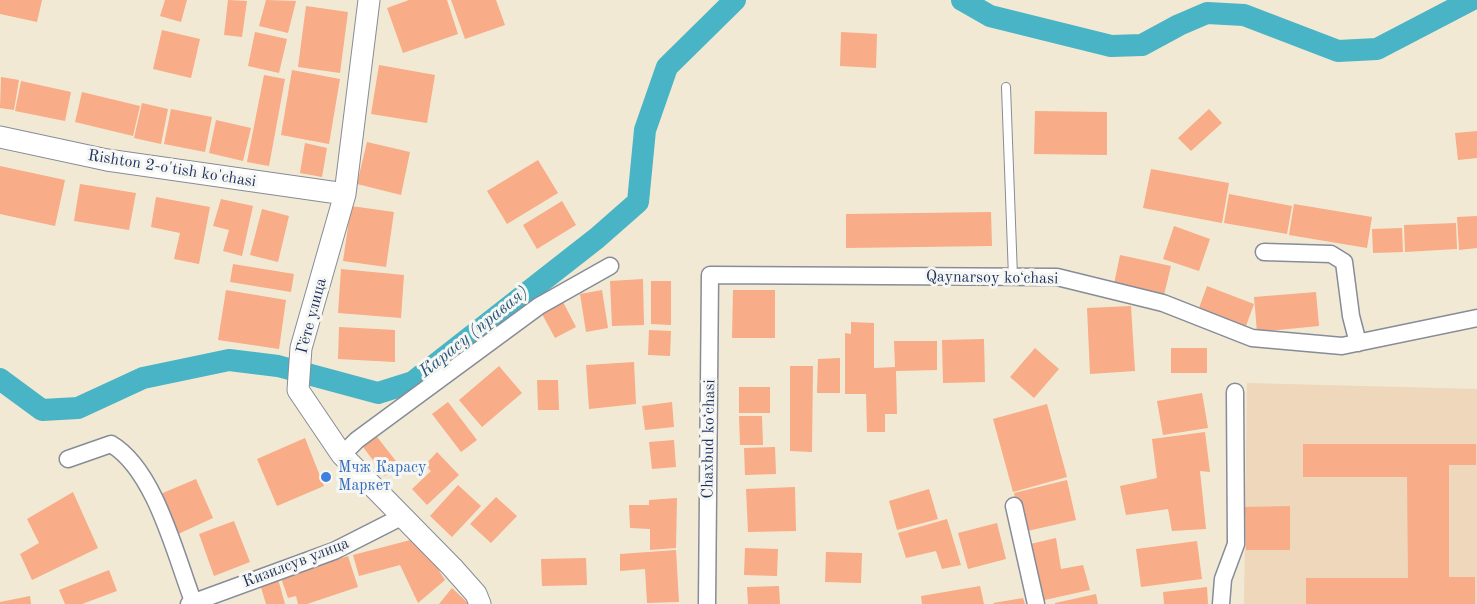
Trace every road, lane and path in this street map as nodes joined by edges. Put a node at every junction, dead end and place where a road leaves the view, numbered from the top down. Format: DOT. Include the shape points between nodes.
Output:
graph roads {
  1 [pos="369,0"];
  2 [pos="1006,87"];
  3 [pos="0,137"];
  4 [pos="345,194"];
  5 [pos="1264,252"];
  6 [pos="610,266"];
  7 [pos="710,275"];
  8 [pos="1013,277"];
  9 [pos="1477,318"];
  10 [pos="1358,343"];
  11 [pos="1235,392"];
  12 [pos="342,455"];
  13 [pos="68,459"];
  14 [pos="1014,506"];
  15 [pos="401,517"];
  16 [pos="191,603"];
  17 [pos="480,604"];
  18 [pos="707,604"];
  19 [pos="1036,604"];
  20 [pos="1221,604"];
  1 -- 4 [label="street, Гёте улица"];
  2 -- 8 [label="lane"];
  3 -- 4 [label="street, Rishton 2-o'tish ko'chasi" via="107,160"];
  4 -- 12 [label="street, Гёте улица" via="302,348 298,390"];
  5 -- 10 [label="street" via="1331,254 1344,262"];
  6 -- 12 [label="street" via="539,306"];
  7 -- 8 [label="street, Qaynarsoy koʻchasi"];
  7 -- 18 [label="street, Chaxbud koʻchasi"];
  8 -- 10 [label="street, Qaynarsoy koʻchasi" via="1058,278 1163,303 1252,338 1342,346"];
  9 -- 10 [label="street, Qaynarsoy koʻchasi"];
  11 -- 20 [label="street" via="1236,544 1223,579"];
  12 -- 15 [label="street, Гёте улица"];
  13 -- 16 [label="street" via="111,444 125,452 150,486"];
  14 -- 19 [label="street"];
  15 -- 16 [label="street, Кизилсув улица" via="334,551"];
  15 -- 17 [label="street, Гёте улица" via="452,567"];
}
